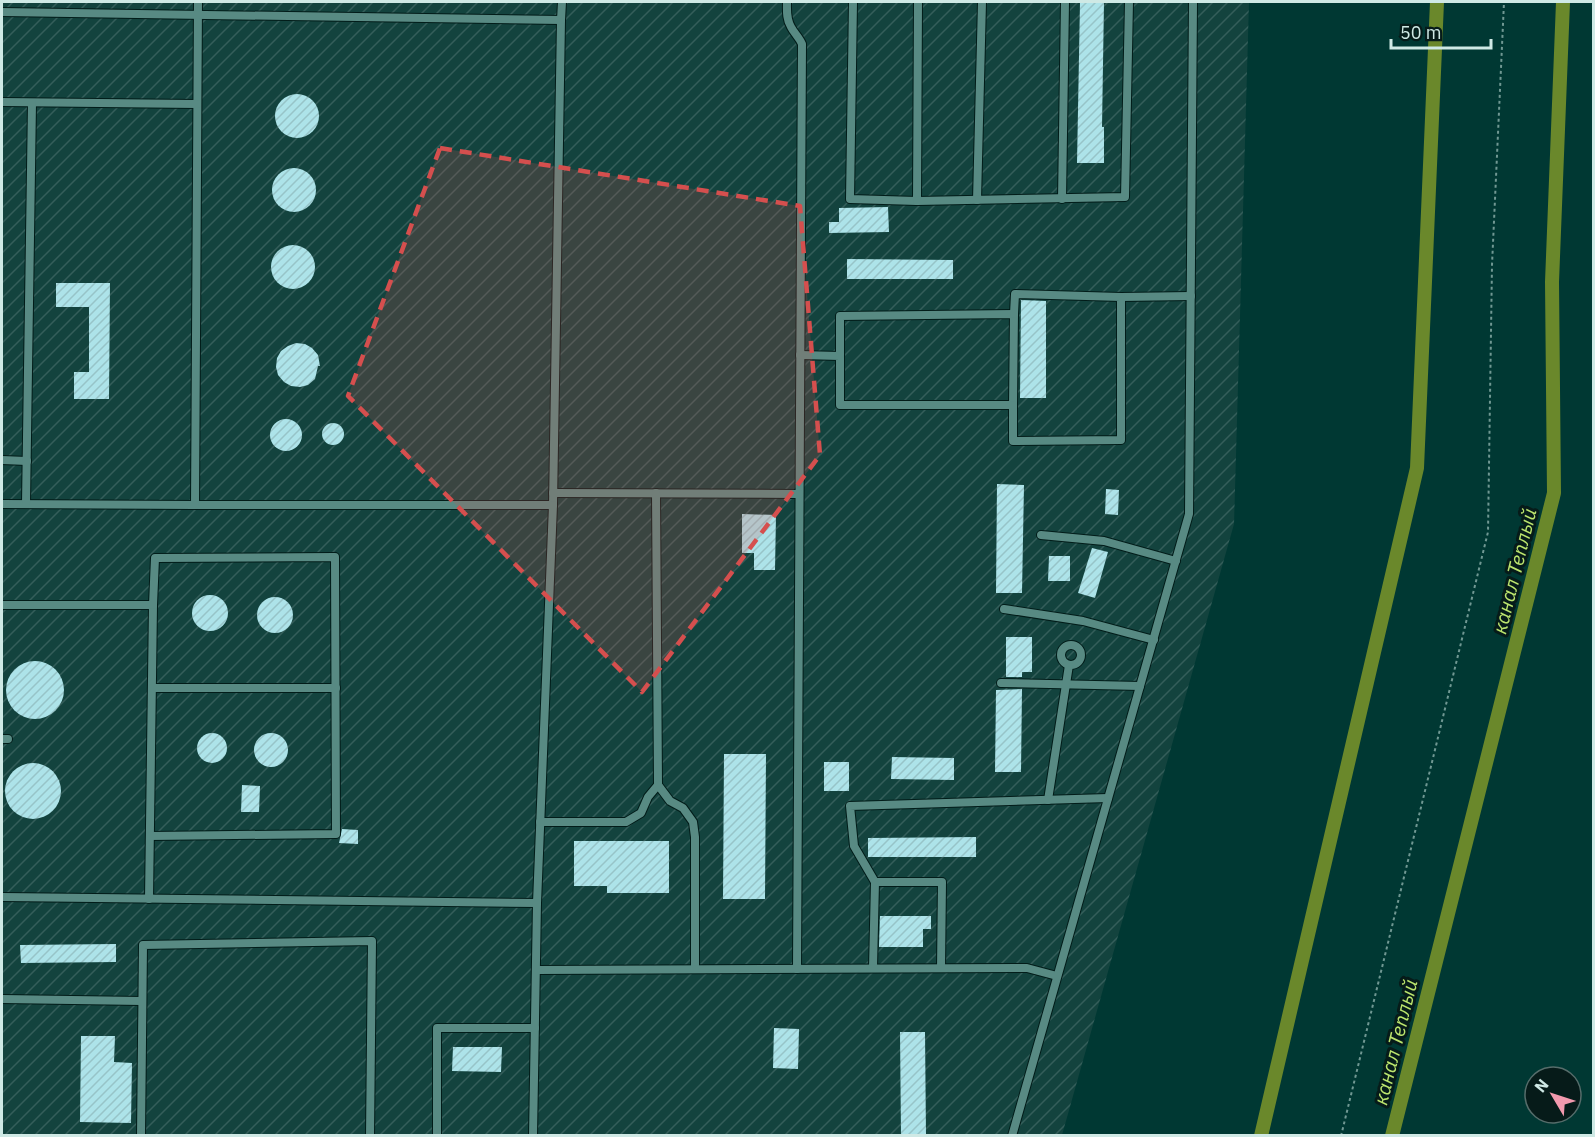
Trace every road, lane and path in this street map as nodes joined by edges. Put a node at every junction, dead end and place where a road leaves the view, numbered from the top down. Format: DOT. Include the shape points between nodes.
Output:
graph roads {
  1 [pos="198,2"];
  2 [pos="562,2"];
  3 [pos="788,2"];
  4 [pos="853,2"];
  5 [pos="918,2"];
  6 [pos="982,2"];
  7 [pos="1065,2"];
  8 [pos="1129,2"];
  9 [pos="1193,2"];
  10 [pos="1504,2"];
  11 [pos="2,12"];
  12 [pos="198,14"];
  13 [pos="561,20"];
  14 [pos="2,102"];
  15 [pos="32,103"];
  16 [pos="197,104"];
  17 [pos="1062,199"];
  18 [pos="977,200"];
  19 [pos="917,201"];
  20 [pos="1191,296"];
  21 [pos="1121,297"];
  22 [pos="1014,314"];
  23 [pos="800,355"];
  24 [pos="840,356"];
  25 [pos="1013,405"];
  26 [pos="2,460"];
  27 [pos="27,461"];
  28 [pos="553,493"];
  29 [pos="656,494"];
  30 [pos="799,494"];
  31 [pos="2,504"];
  32 [pos="26,504"];
  33 [pos="195,505"];
  34 [pos="553,505"];
  35 [pos="1041,535"];
  36 [pos="1176,561"];
  37 [pos="2,605"];
  38 [pos="153,605"];
  39 [pos="1004,609"];
  40 [pos="1154,640"];
  41 [pos="1069,665"];
  42 [pos="1001,683"];
  43 [pos="1066,684"];
  44 [pos="1140,686"];
  45 [pos="152,688"];
  46 [pos="336,688"];
  47 [pos="658,785"];
  48 [pos="1108,798"];
  49 [pos="1048,800"];
  50 [pos="540,822"];
  51 [pos="150,836"];
  52 [pos="875,882"];
  53 [pos="2,897"];
  54 [pos="149,899"];
  55 [pos="537,903"];
  56 [pos="873,968"];
  57 [pos="941,968"];
  58 [pos="695,969"];
  59 [pos="797,969"];
  60 [pos="536,970"];
  61 [pos="1057,976"];
  62 [pos="2,999"];
  63 [pos="142,1001"];
  64 [pos="535,1028"];
  65 [pos="141,1136"];
  66 [pos="370,1136"];
  67 [pos="437,1136"];
  68 [pos="533,1136"];
  69 [pos="1012,1136"];
  70 [pos="1341,1136"];
  1 -- 12 [label="lane"];
  2 -- 13 [label="lane"];
  3 -- 23 [label="lane" via="787,19 802,44"];
  4 -- 19 [label="lane" via="850,199"];
  5 -- 19 [label="lane"];
  6 -- 18 [label="lane"];
  7 -- 17 [label="lane"];
  8 -- 17 [label="lane" via="1125,197"];
  9 -- 20 [label="lane"];
  10 -- 70 [label="path" via="1492,265 1488,531"];
  11 -- 12 [label="lane"];
  12 -- 13 [label="lane"];
  12 -- 16 [label="lane"];
  13 -- 28 [label="lane"];
  14 -- 15 [label="lane"];
  15 -- 16 [label="lane"];
  15 -- 27 [label="lane"];
  16 -- 33 [label="lane"];
  17 -- 18 [label="lane"];
  18 -- 19 [label="lane"];
  20 -- 21 [label="lane"];
  20 -- 36 [label="lane" via="1190,514"];
  21 -- 22 [label="lane" via="1015,294"];
  21 -- 25 [label="lane" via="1121,440 1013,441"];
  22 -- 24 [label="lane" via="840,316"];
  22 -- 25 [label="lane"];
  23 -- 24 [label="lane"];
  23 -- 30 [label="lane"];
  24 -- 25 [label="lane" via="840,405"];
  26 -- 27 [label="lane"];
  27 -- 32 [label="lane"];
  28 -- 29 [label="lane"];
  28 -- 34 [label="lane"];
  29 -- 30 [label="lane"];
  29 -- 47 [label="lane"];
  30 -- 59 [label="lane"];
  31 -- 32 [label="lane"];
  32 -- 33 [label="lane"];
  33 -- 34 [label="lane"];
  34 -- 50 [label="lane"];
  35 -- 36 [label="lane" via="1104,541"];
  36 -- 40 [label="lane"];
  37 -- 38 [label="lane"];
  38 -- 45 [label="lane"];
  38 -- 46 [label="lane" via="154,558 335,557"];
  39 -- 40 [label="lane" via="1083,621"];
  40 -- 44 [label="lane"];
  41 -- 43 [label="lane"];
  42 -- 43 [label="lane"];
  43 -- 44 [label="lane"];
  43 -- 49 [label="lane"];
  44 -- 48 [label="lane"];
  45 -- 46 [label="lane"];
  45 -- 51 [label="lane"];
  46 -- 51 [label="lane" via="336,834"];
  47 -- 50 [label="lane" via="641,813 626,822"];
  47 -- 58 [label="lane" via="693,822"];
  48 -- 49 [label="lane"];
  48 -- 61 [label="lane"];
  49 -- 52 [label="lane" via="850,806 854,846"];
  50 -- 55 [label="lane"];
  51 -- 54 [label="lane"];
  52 -- 56 [label="lane"];
  52 -- 57 [label="lane" via="942,882"];
  53 -- 54 [label="lane"];
  54 -- 55 [label="lane"];
  55 -- 60 [label="lane"];
  56 -- 57 [label="lane"];
  56 -- 59 [label="lane"];
  57 -- 61 [label="lane" via="1027,968"];
  58 -- 59 [label="lane"];
  58 -- 60 [label="lane"];
  60 -- 64 [label="lane"];
  61 -- 69 [label="lane"];
  62 -- 63 [label="lane"];
  63 -- 65 [label="lane"];
  63 -- 66 [label="lane" via="143,945 372,941"];
  64 -- 67 [label="lane" via="437,1028"];
  64 -- 68 [label="lane"];
}
